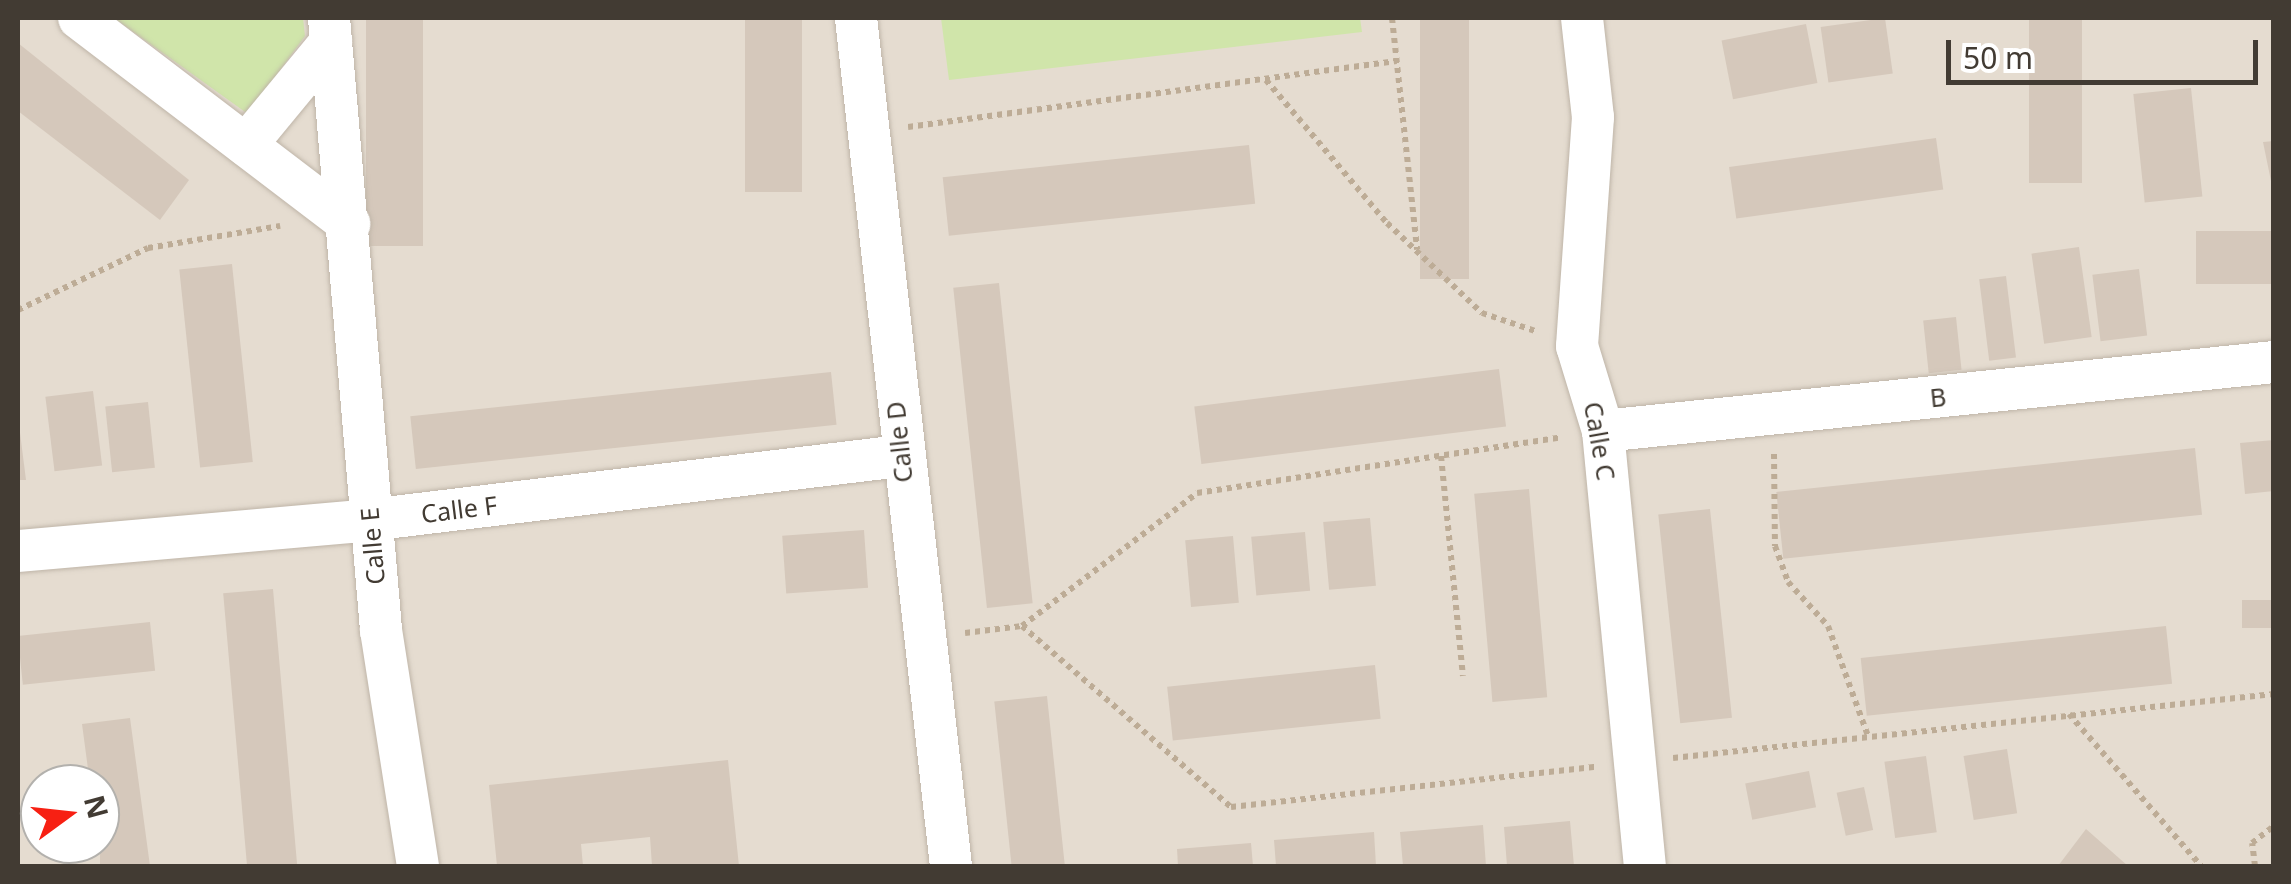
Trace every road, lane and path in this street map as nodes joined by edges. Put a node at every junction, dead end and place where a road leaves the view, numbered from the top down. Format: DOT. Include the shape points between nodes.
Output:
graph roads {
  1 [pos="79,18"];
  2 [pos="856,18"];
  3 [pos="1392,18"];
  4 [pos="1582,18"];
  5 [pos="330,30"];
  6 [pos="1397,61"];
  7 [pos="1265,79"];
  8 [pos="868,132"];
  9 [pos="246,145"];
  10 [pos="349,224"];
  11 [pos="1418,252"];
  12 [pos="18,310"];
  13 [pos="1578,346"];
  14 [pos="2274,362"];
  15 [pos="1780,413"];
  16 [pos="1603,431"];
  17 [pos="900,456"];
  18 [pos="1440,456"];
  19 [pos="369,520"];
  20 [pos="18,551"];
  21 [pos="1022,626"];
  22 [pos="922,638"];
  23 [pos="1463,676"];
  24 [pos="2274,694"];
  25 [pos="2068,713"];
  26 [pos="1868,736"];
  27 [pos="1635,762"];
  28 [pos="2274,826"];
  29 [pos="416,850"];
  30 [pos="950,866"];
  31 [pos="1644,866"];
  32 [pos="2202,866"];
  33 [pos="2256,866"];
  1 -- 9 [label="street"];
  2 -- 8 [label="street, Calle D"];
  3 -- 6 [label="path"];
  4 -- 13 [label="street, Calle C" via="1592,117"];
  5 -- 9 [label="street"];
  5 -- 10 [label="street, Calle E"];
  6 -- 7 [label="path"];
  6 -- 11 [label="path"];
  7 -- 8 [label="path"];
  7 -- 11 [label="path"];
  8 -- 17 [label="street, Calle D"];
  9 -- 10 [label="street"];
  10 -- 12 [label="path" via="244,228 148,248"];
  10 -- 19 [label="street, Calle E"];
  11 -- 13 [label="path" via="1482,313"];
  13 -- 16 [label="street, Calle C"];
  14 -- 15 [label="street, B"];
  15 -- 16 [label="street, B"];
  15 -- 26 [label="path" via="1770,484 1774,546 1788,582 1828,626"];
  16 -- 18 [label="path"];
  16 -- 27 [label="street, Calle C"];
  17 -- 19 [label="street, Calle F"];
  17 -- 22 [label="street, Calle D"];
  18 -- 21 [label="path" via="1197,492"];
  18 -- 23 [label="path"];
  19 -- 20 [label="street, Calle F"];
  19 -- 29 [label="street, Calle E"];
  21 -- 22 [label="path"];
  21 -- 27 [label="path" via="1230,807"];
  22 -- 30 [label="street, Calle D"];
  24 -- 25 [label="path"];
  25 -- 26 [label="path"];
  25 -- 32 [label="path"];
  26 -- 27 [label="path"];
  27 -- 31 [label="street, Calle C"];
  28 -- 33 [label="path" via="2252,843"];
}
